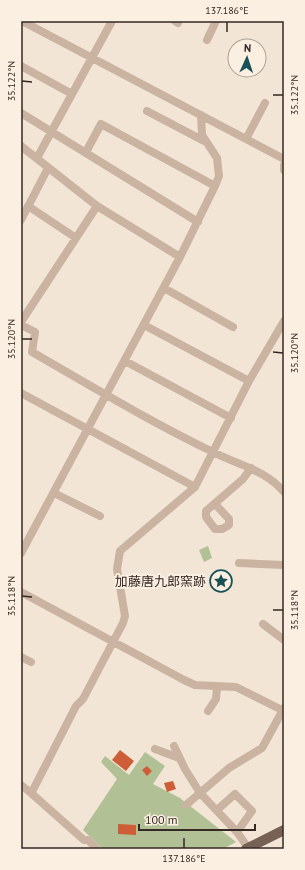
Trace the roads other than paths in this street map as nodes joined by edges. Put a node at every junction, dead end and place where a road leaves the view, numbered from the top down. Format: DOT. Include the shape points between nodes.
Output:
graph roads {
  1 [pos="111,21"];
  2 [pos="216,21"];
  3 [pos="25,22"];
  4 [pos="207,40"];
  5 [pos="92,58"];
  6 [pos="21,66"];
  7 [pos="72,94"];
  8 [pos="265,103"];
  9 [pos="147,111"];
  10 [pos="21,113"];
  11 [pos="201,115"];
  12 [pos="51,131"];
  13 [pos="246,139"];
  14 [pos="204,141"];
  15 [pos="21,146"];
  16 [pos="86,152"];
  17 [pos="37,158"];
  18 [pos="284,159"];
  19 [pos="284,165"];
  20 [pos="48,168"];
  21 [pos="284,170"];
  22 [pos="215,186"];
  23 [pos="28,206"];
  24 [pos="97,206"];
  25 [pos="21,220"];
  26 [pos="198,222"];
  27 [pos="76,238"];
  28 [pos="180,258"];
  29 [pos="164,288"];
  30 [pos="284,321"];
  31 [pos="21,323"];
  32 [pos="144,325"];
  33 [pos="233,327"];
  34 [pos="125,361"];
  35 [pos="249,382"];
  36 [pos="21,393"];
  37 [pos="107,395"];
  38 [pos="231,418"];
  39 [pos="88,429"];
  40 [pos="214,453"];
  41 [pos="251,468"];
  42 [pos="195,487"];
  43 [pos="54,492"];
  44 [pos="284,492"];
  45 [pos="215,504"];
  46 [pos="100,516"];
  47 [pos="21,553"];
  48 [pos="239,563"];
  49 [pos="284,565"];
  50 [pos="21,592"];
  51 [pos="263,624"];
  52 [pos="284,640"];
  53 [pos="113,642"];
  54 [pos="21,657"];
  55 [pos="31,662"];
  56 [pos="217,687"];
  57 [pos="284,710"];
  58 [pos="208,711"];
  59 [pos="174,746"];
  60 [pos="155,749"];
  61 [pos="179,758"];
  62 [pos="21,784"];
  63 [pos="31,793"];
  64 [pos="200,793"];
  65 [pos="186,805"];
  66 [pos="217,810"];
  67 [pos="284,830"];
  68 [pos="237,832"];
  69 [pos="248,848"];
  70 [pos="97,849"];
  1 -- 5 [label="street"];
  2 -- 4 [label="street"];
  3 -- 5 [label="street"];
  5 -- 7 [label="street"];
  5 -- 11 [label="street"];
  6 -- 7 [label="street"];
  7 -- 12 [label="street"];
  8 -- 13 [label="street"];
  9 -- 14 [label="street"];
  10 -- 12 [label="street"];
  11 -- 13 [label="street"];
  11 -- 14 [label="street"];
  12 -- 16 [label="street"];
  12 -- 17 [label="street"];
  13 -- 18 [label="street"];
  14 -- 22 [label="street" via="217,158 219,176"];
  15 -- 17 [label="street"];
  16 -- 22 [label="street" via="101,124"];
  16 -- 26 [label="street"];
  17 -- 20 [label="street"];
  19 -- 21 [label="street"];
  20 -- 23 [label="street"];
  20 -- 24 [label="street"];
  22 -- 26 [label="street"];
  23 -- 25 [label="street"];
  23 -- 27 [label="street"];
  24 -- 27 [label="street"];
  24 -- 28 [label="street"];
  26 -- 28 [label="street"];
  27 -- 31 [label="street"];
  28 -- 29 [label="street"];
  29 -- 32 [label="street"];
  29 -- 33 [label="street"];
  30 -- 35 [label="street"];
  31 -- 37 [label="street" via="35,332 32,352"];
  32 -- 34 [label="street"];
  32 -- 35 [label="street"];
  34 -- 37 [label="street"];
  34 -- 38 [label="street"];
  35 -- 38 [label="street"];
  36 -- 39 [label="street"];
  37 -- 39 [label="street"];
  37 -- 40 [label="street"];
  38 -- 40 [label="street"];
  39 -- 42 [label="street"];
  39 -- 43 [label="street"];
  40 -- 41 [label="street"];
  40 -- 42 [label="street"];
  41 -- 44 [label="street" via="272,480"];
  41 -- 45 [label="street" via="243,479"];
  42 -- 53 [label="street" via="120,551 117,569 125,616"];
  43 -- 46 [label="street"];
  43 -- 47 [label="street"];
  48 -- 49 [label="street"];
  50 -- 53 [label="street"];
  51 -- 52 [label="street"];
  53 -- 56 [label="street" via="195,685"];
  53 -- 63 [label="street"];
  54 -- 55 [label="street"];
  56 -- 57 [label="street" via="236,687"];
  56 -- 58 [label="street" via="216,699"];
  57 -- 64 [label="street" via="262,748 229,768"];
  59 -- 61 [label="street"];
  60 -- 61 [label="street"];
  61 -- 64 [label="street"];
  62 -- 63 [label="street"];
  63 -- 70 [label="street"];
  64 -- 65 [label="street"];
  64 -- 66 [label="street"];
  66 -- 68 [label="street"];
  66 -- 68 [label="street" via="235,794 252,811"];
  67 -- 69 [label="main road"];
  68 -- 69 [label="street"];
}
